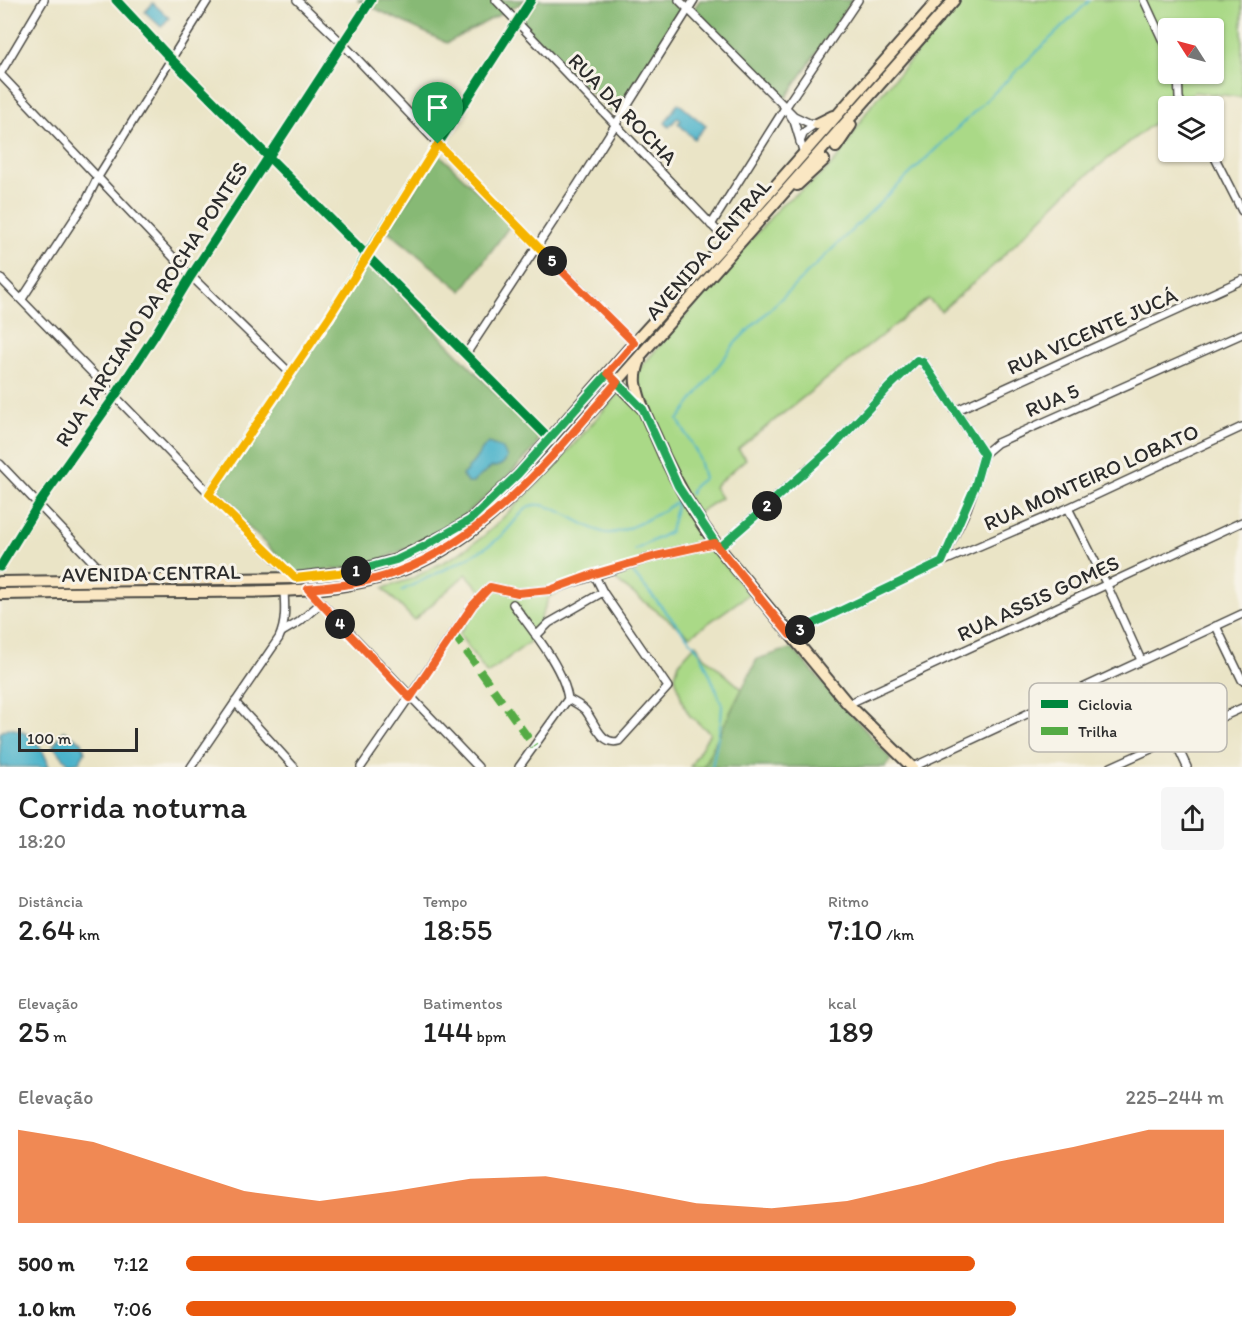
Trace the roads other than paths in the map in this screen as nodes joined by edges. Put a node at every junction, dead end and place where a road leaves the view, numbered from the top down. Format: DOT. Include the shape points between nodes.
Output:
graph roads {
  1 [pos="44,0"];
  2 [pos="116,0"];
  3 [pos="208,0"];
  4 [pos="297,0"];
  5 [pos="371,0"];
  6 [pos="496,0"];
  7 [pos="531,0"];
  8 [pos="679,0"];
  9 [pos="694,0"];
  10 [pos="858,0"];
  11 [pos="938,0"];
  12 [pos="954,0"];
  13 [pos="1144,0"];
  14 [pos="688,10"];
  15 [pos="516,23"];
  16 [pos="1158,30"];
  17 [pos="343,44"];
  18 [pos="171,59"];
  19 [pos="0,74"];
  20 [pos="864,102"];
  21 [pos="785,107"];
  22 [pos="616,124"];
  23 [pos="827,128"];
  24 [pos="800,142"];
  25 [pos="438,144"];
  26 [pos="831,154"];
  27 [pos="808,156"];
  28 [pos="269,157"];
  29 [pos="1217,162"];
  30 [pos="793,165"];
  31 [pos="98,177"];
  32 [pos="778,200"];
  33 [pos="1242,212"];
  34 [pos="711,225"];
  35 [pos="727,241"];
  36 [pos="536,245"];
  37 [pos="367,254"];
  38 [pos="191,276"];
  39 [pos="0,278"];
  40 [pos="1242,280"];
  41 [pos="22,299"];
  42 [pos="1242,334"];
  43 [pos="634,343"];
  44 [pos="466,354"];
  45 [pos="642,354"];
  46 [pos="289,372"];
  47 [pos="608,373"];
  48 [pos="617,382"];
  49 [pos="607,393"];
  50 [pos="115,396"];
  51 [pos="632,398"];
  52 [pos="643,409"];
  53 [pos="955,411"];
  54 [pos="1242,427"];
  55 [pos="550,439"];
  56 [pos="984,454"];
  57 [pos="0,464"];
  58 [pos="209,494"];
  59 [pos="38,505"];
  60 [pos="1068,508"];
  61 [pos="1242,522"];
  62 [pos="717,546"];
  63 [pos="942,562"];
  64 [pos="0,567"];
  65 [pos="594,574"];
  66 [pos="295,578"];
  67 [pos="0,582"];
  68 [pos="112,582"];
  69 [pos="1106,583"];
  70 [pos="308,589"];
  71 [pos="284,591"];
  72 [pos="603,592"];
  73 [pos="0,594"];
  74 [pos="321,603"];
  75 [pos="513,604"];
  76 [pos="1242,614"];
  77 [pos="1216,626"];
  78 [pos="282,632"];
  79 [pos="790,635"];
  80 [pos="536,636"];
  81 [pos="1141,660"];
  82 [pos="1242,680"];
  83 [pos="1092,683"];
  84 [pos="410,698"];
  85 [pos="568,699"];
  86 [pos="236,702"];
  87 [pos="848,704"];
  88 [pos="1242,708"];
  89 [pos="1029,712"];
  90 [pos="1227,715"];
  91 [pos="1145,752"];
  92 [pos="1180,752"];
  93 [pos="191,767"];
  94 [pos="294,767"];
  95 [pos="361,767"];
  96 [pos="478,767"];
  97 [pos="519,767"];
  98 [pos="912,767"];
  99 [pos="1111,767"];
  100 [pos="1187,767"];
  1 -- 19 [label="street"];
  2 -- 18 [label="street"];
  3 -- 18 [label="street"];
  4 -- 17 [label="street"];
  5 -- 17 [label="street, RUA TARCIANO DA ROCHA PONTES"];
  6 -- 15 [label="street, RUA DA ROCHA"];
  7 -- 15 [label="street"];
  8 -- 14 [label="street"];
  9 -- 14 [label="street"];
  10 -- 21 [label="street"];
  11 -- 23 [label="main road, AVENIDA CENTRAL"];
  12 -- 20 [label="main road, AVENIDA CENTRAL"];
  13 -- 16 [label="street"];
  14 -- 21 [label="street"];
  14 -- 22 [label="street"];
  15 -- 22 [label="street, RUA DA ROCHA"];
  15 -- 25 [label="street"];
  17 -- 25 [label="street"];
  17 -- 28 [label="street, RUA TARCIANO DA ROCHA PONTES"];
  18 -- 28 [label="street"];
  18 -- 31 [label="street"];
  19 -- 31 [label="street"];
  20 -- 23 [label="main road, AVENIDA CENTRAL"];
  20 -- 26 [label="main road"];
  21 -- 23 [label="street" via="797,118"];
  21 -- 24 [label="street"];
  21 -- 34 [label="street"];
  22 -- 34 [label="street, RUA DA ROCHA"];
  22 -- 36 [label="street"];
  23 -- 24 [label="street" via="807,128"];
  23 -- 26 [label="street"];
  23 -- 27 [label="main road, AVENIDA CENTRAL"];
  24 -- 27 [label="street"];
  24 -- 30 [label="main road"];
  25 -- 36 [label="street"];
  25 -- 37 [label="street"];
  26 -- 27 [label="street"];
  26 -- 32 [label="main road"];
  27 -- 30 [label="main road, AVENIDA CENTRAL"];
  27 -- 32 [label="main road, AVENIDA CENTRAL"];
  28 -- 37 [label="street"];
  28 -- 38 [label="street, RUA TARCIANO DA ROCHA PONTES"];
  29 -- 33 [label="street"];
  30 -- 35 [label="main road, AVENIDA CENTRAL"];
  31 -- 38 [label="street"];
  31 -- 41 [label="street"];
  32 -- 45 [label="main road, AVENIDA CENTRAL"];
  34 -- 35 [label="street, RUA DA ROCHA"];
  35 -- 43 [label="main road, AVENIDA CENTRAL"];
  36 -- 43 [label="street"];
  36 -- 44 [label="street"];
  37 -- 44 [label="street"];
  37 -- 46 [label="street" via="329,317"];
  38 -- 46 [label="street"];
  38 -- 50 [label="street, RUA TARCIANO DA ROCHA PONTES"];
  39 -- 41 [label="street"];
  40 -- 53 [label="street, RUA VICENTE JUCÁ"];
  41 -- 50 [label="street"];
  42 -- 56 [label="street, RUA 5" via="1007,437"];
  43 -- 47 [label="main road, AVENIDA CENTRAL"];
  44 -- 55 [label="street"];
  45 -- 48 [label="main road, AVENIDA CENTRAL"];
  45 -- 52 [label="main road" via="636,381"];
  46 -- 58 [label="street"];
  47 -- 48 [label="main road"];
  47 -- 55 [label="main road, AVENIDA CENTRAL"];
  48 -- 49 [label="main road, AVENIDA CENTRAL"];
  48 -- 51 [label="main road"];
  49 -- 51 [label="main road" via="620,392"];
  49 -- 70 [label="main road, AVENIDA CENTRAL" via="508,501 461,539 396,572 347,585"];
  50 -- 58 [label="street"];
  50 -- 59 [label="street, RUA TARCIANO DA ROCHA PONTES"];
  51 -- 52 [label="main road"];
  52 -- 62 [label="main road" via="678,486"];
  53 -- 56 [label="street"];
  53 -- 62 [label="street" via="923,362 917,360 832,448"];
  54 -- 60 [label="street, RUA MONTEIRO LOBATO"];
  55 -- 66 [label="main road, AVENIDA CENTRAL" via="470,520 441,538 396,560 356,572"];
  56 -- 63 [label="street" via="972,494"];
  57 -- 59 [label="street"];
  58 -- 66 [label="street"];
  59 -- 64 [label="street, RUA TARCIANO DA ROCHA PONTES"];
  59 -- 68 [label="street"];
  60 -- 63 [label="street, RUA MONTEIRO LOBATO"];
  60 -- 69 [label="street"];
  61 -- 69 [label="street, RUA ASSIS GOMES"];
  62 -- 65 [label="street" via="656,556"];
  62 -- 79 [label="main road"];
  63 -- 79 [label="street, RUA MONTEIRO LOBATO"];
  65 -- 72 [label="street"];
  65 -- 84 [label="street" via="550,590 518,593 490,587 473,605"];
  66 -- 68 [label="main road, AVENIDA CENTRAL"];
  67 -- 68 [label="main road, AVENIDA CENTRAL"];
  69 -- 81 [label="street"];
  69 -- 87 [label="street, RUA ASSIS GOMES"];
  70 -- 71 [label="main road, AVENIDA CENTRAL"];
  70 -- 74 [label="street"];
  71 -- 73 [label="main road, AVENIDA CENTRAL"];
  71 -- 78 [label="street"];
  72 -- 80 [label="street" via="549,623"];
  72 -- 85 [label="street" via="668,687 619,741 611,743 583,708"];
  74 -- 78 [label="street"];
  74 -- 84 [label="street"];
  75 -- 80 [label="street"];
  76 -- 77 [label="street"];
  77 -- 81 [label="street"];
  77 -- 82 [label="street"];
  78 -- 86 [label="street"];
  79 -- 87 [label="main road"];
  80 -- 85 [label="street" via="556,665"];
  81 -- 83 [label="street"];
  84 -- 95 [label="street"];
  84 -- 96 [label="street"];
  85 -- 97 [label="street"];
  86 -- 93 [label="street"];
  86 -- 94 [label="street"];
  87 -- 98 [label="main road"];
  88 -- 90 [label="street"];
  89 -- 98 [label="street"];
  91 -- 99 [label="street"];
  92 -- 100 [label="street"];
}
